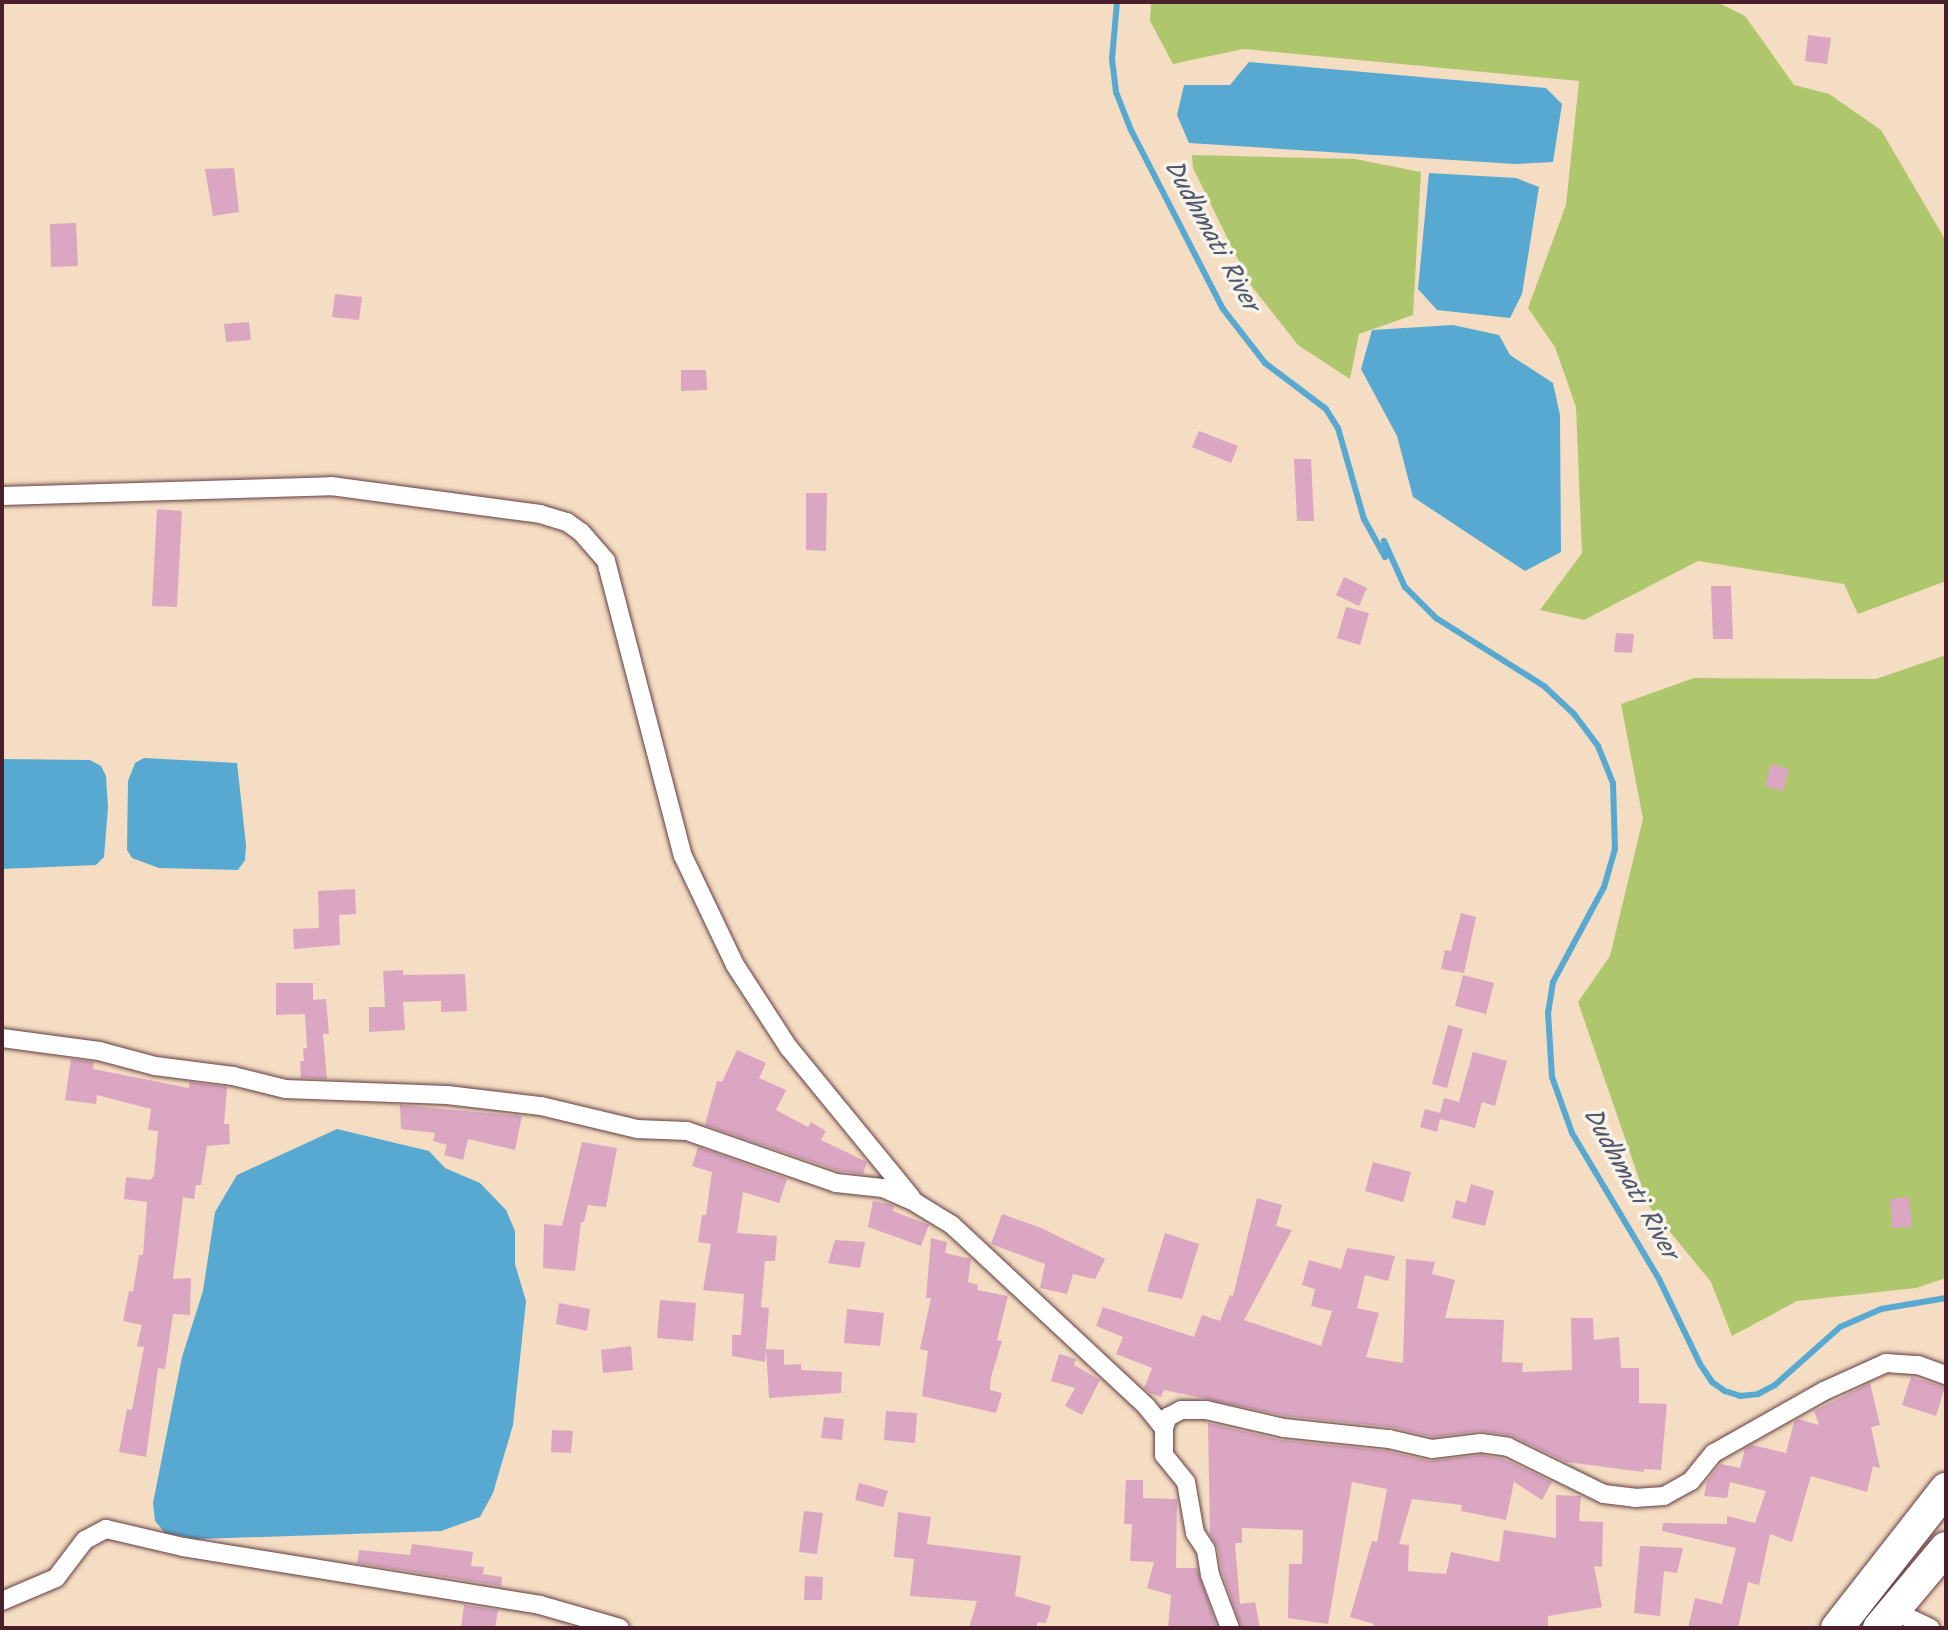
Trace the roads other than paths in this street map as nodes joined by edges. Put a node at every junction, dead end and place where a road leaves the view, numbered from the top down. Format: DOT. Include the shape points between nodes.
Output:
graph roads {
  1 [pos="2,496"];
  2 [pos="2,1038"];
  3 [pos="916,1203"];
  4 [pos="1946,1375"];
  5 [pos="1164,1428"];
  6 [pos="1946,1489"];
  7 [pos="1946,1548"];
  8 [pos="2,1601"];
  9 [pos="1886,1619"];
  10 [pos="620,1628"];
  11 [pos="1230,1628"];
  12 [pos="1837,1628"];
  13 [pos="1930,1628"];
  1 -- 3 [label="street" via="331,486 540,514 581,532 606,561 683,856 735,965 789,1048"];
  2 -- 3 [label="street" via="99,1051 285,1089 447,1095 541,1106 637,1129 687,1131 836,1183 883,1188"];
  3 -- 5 [label="street" via="952,1225"];
  4 -- 5 [label="street" via="1918,1365 1886,1363 1714,1453 1691,1481 1664,1496 1635,1498 1604,1494 1508,1447 1481,1443 1432,1449 1284,1428 1206,1410 1181,1410 1168,1417"];
  5 -- 11 [label="street" via="1164,1455 1186,1482 1195,1533 1206,1550"];
  6 -- 12 [label="highway"];
  7 -- 9 [label="highway"];
  8 -- 10 [label="street" via="56,1578 85,1540 106,1529 183,1547 540,1605"];
  9 -- 13 [label="street"];
}
